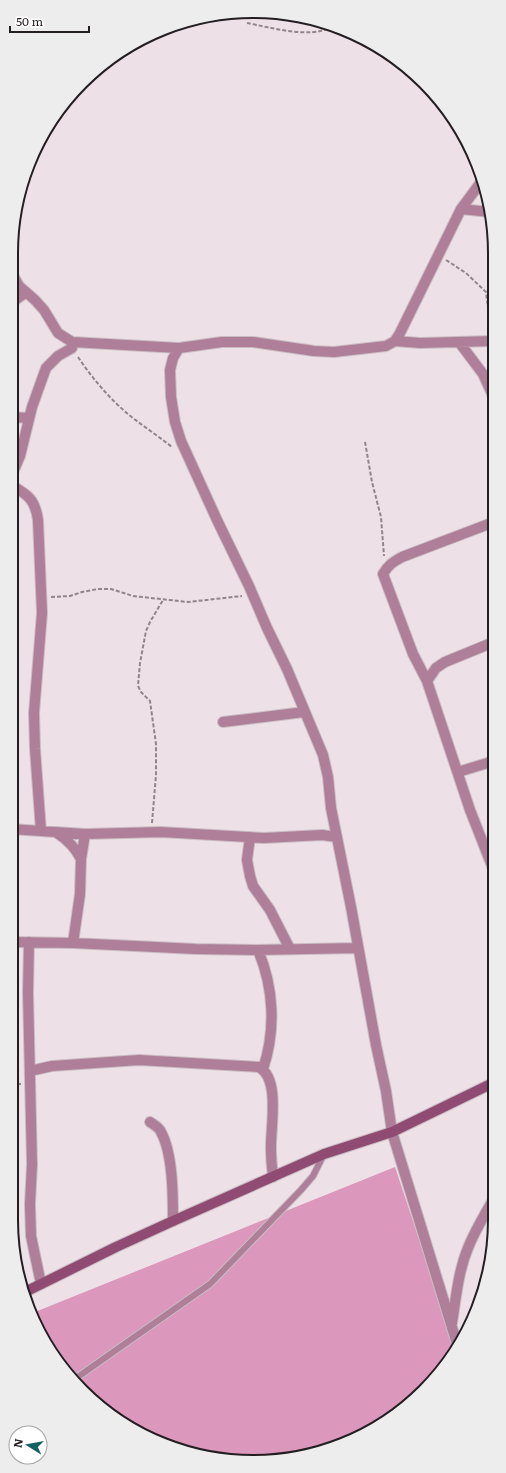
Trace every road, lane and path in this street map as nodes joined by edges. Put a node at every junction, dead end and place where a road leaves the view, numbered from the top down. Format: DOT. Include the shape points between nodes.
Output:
graph roads {
  1 [pos="247,23"];
  2 [pos="328,30"];
  3 [pos="478,186"];
  4 [pos="461,210"];
  5 [pos="484,212"];
  6 [pos="438,255"];
  7 [pos="18,284"];
  8 [pos="25,293"];
  9 [pos="18,298"];
  10 [pos="488,308"];
  11 [pos="395,341"];
  12 [pos="488,341"];
  13 [pos="459,342"];
  14 [pos="72,348"];
  15 [pos="179,348"];
  16 [pos="488,385"];
  17 [pos="18,417"];
  18 [pos="29,418"];
  19 [pos="365,442"];
  20 [pos="188,456"];
  21 [pos="18,461"];
  22 [pos="18,489"];
  23 [pos="488,524"];
  24 [pos="385,570"];
  25 [pos="253,595"];
  26 [pos="41,598"];
  27 [pos="163,600"];
  28 [pos="488,644"];
  29 [pos="427,681"];
  30 [pos="304,712"];
  31 [pos="223,722"];
  32 [pos="488,763"];
  33 [pos="458,772"];
  34 [pos="18,829"];
  35 [pos="41,831"];
  36 [pos="55,832"];
  37 [pos="152,832"];
  38 [pos="85,834"];
  39 [pos="250,837"];
  40 [pos="337,837"];
  41 [pos="488,855"];
  42 [pos="81,859"];
  43 [pos="18,942"];
  44 [pos="30,942"];
  45 [pos="73,943"];
  46 [pos="358,948"];
  47 [pos="290,949"];
  48 [pos="258,950"];
  49 [pos="263,1070"];
  50 [pos="30,1071"];
  51 [pos="488,1085"];
  52 [pos="150,1122"];
  53 [pos="392,1132"];
  54 [pos="324,1154"];
  55 [pos="273,1178"];
  56 [pos="488,1208"];
  57 [pos="173,1221"];
  58 [pos="41,1284"];
  59 [pos="28,1290"];
  60 [pos="452,1327"];
  61 [pos="456,1340"];
  62 [pos="78,1377"];
  1 -- 2 [label="path" via="293,32"];
  3 -- 4 [label="street"];
  4 -- 5 [label="street"];
  4 -- 6 [label="street"];
  6 -- 10 [label="path" via="466,273 486,292"];
  6 -- 11 [label="street"];
  7 -- 8 [label="street"];
  8 -- 9 [label="street"];
  8 -- 15 [label="street" via="44,310 58,333 72,342"];
  11 -- 13 [label="street"];
  11 -- 15 [label="street" via="373,349 334,352 253,342 222,342"];
  12 -- 13 [label="street"];
  13 -- 16 [label="street" via="483,374"];
  14 -- 18 [label="street" via="58,356 46,368"];
  14 -- 20 [label="path" via="113,401 172,447"];
  15 -- 20 [label="street" via="170,370 171,396 175,422"];
  17 -- 18 [label="street"];
  18 -- 21 [label="street"];
  19 -- 24 [label="path" via="381,523"];
  20 -- 25 [label="street"];
  22 -- 26 [label="street" via="30,497 36,508"];
  23 -- 24 [label="street" via="402,557"];
  24 -- 29 [label="street" via="385,581 413,654"];
  25 -- 27 [label="path" via="188,602"];
  25 -- 30 [label="street"];
  26 -- 27 [label="path" via="111,589 133,596"];
  26 -- 35 [label="street" via="40,651 34,713"];
  27 -- 37 [label="path" via="146,631 138,686 150,701 156,744"];
  28 -- 29 [label="street" via="445,662 436,668"];
  29 -- 33 [label="street"];
  30 -- 31 [label="street"];
  30 -- 40 [label="street" via="323,755"];
  32 -- 33 [label="street"];
  33 -- 41 [label="street"];
  34 -- 35 [label="street"];
  35 -- 36 [label="street"];
  36 -- 38 [label="street"];
  36 -- 42 [label="street" via="70,842"];
  37 -- 38 [label="street"];
  37 -- 39 [label="street"];
  38 -- 42 [label="street"];
  39 -- 40 [label="street"];
  39 -- 47 [label="street" via="247,860 250,876"];
  40 -- 46 [label="street"];
  42 -- 45 [label="street" via="80,894"];
  43 -- 44 [label="street"];
  44 -- 45 [label="street"];
  44 -- 50 [label="street"];
  45 -- 48 [label="street"];
  46 -- 47 [label="street"];
  46 -- 53 [label="street"];
  47 -- 48 [label="street"];
  48 -- 49 [label="street" via="265,966 270,990 270,1040"];
  49 -- 50 [label="street" via="259,1067 139,1060 52,1066"];
  49 -- 55 [label="street" via="270,1084 272,1097"];
  50 -- 58 [label="street" via="31,1236"];
  51 -- 53 [label="street"];
  52 -- 57 [label="street" via="161,1132 168,1156"];
  53 -- 54 [label="street"];
  53 -- 60 [label="street"];
  54 -- 55 [label="street"];
  54 -- 62 [label="lane" via="313,1176 301,1190 210,1284"];
  55 -- 57 [label="street"];
  56 -- 60 [label="street" via="467,1248 458,1282"];
  57 -- 58 [label="street"];
  58 -- 59 [label="street"];
  60 -- 61 [label="street"];
}
